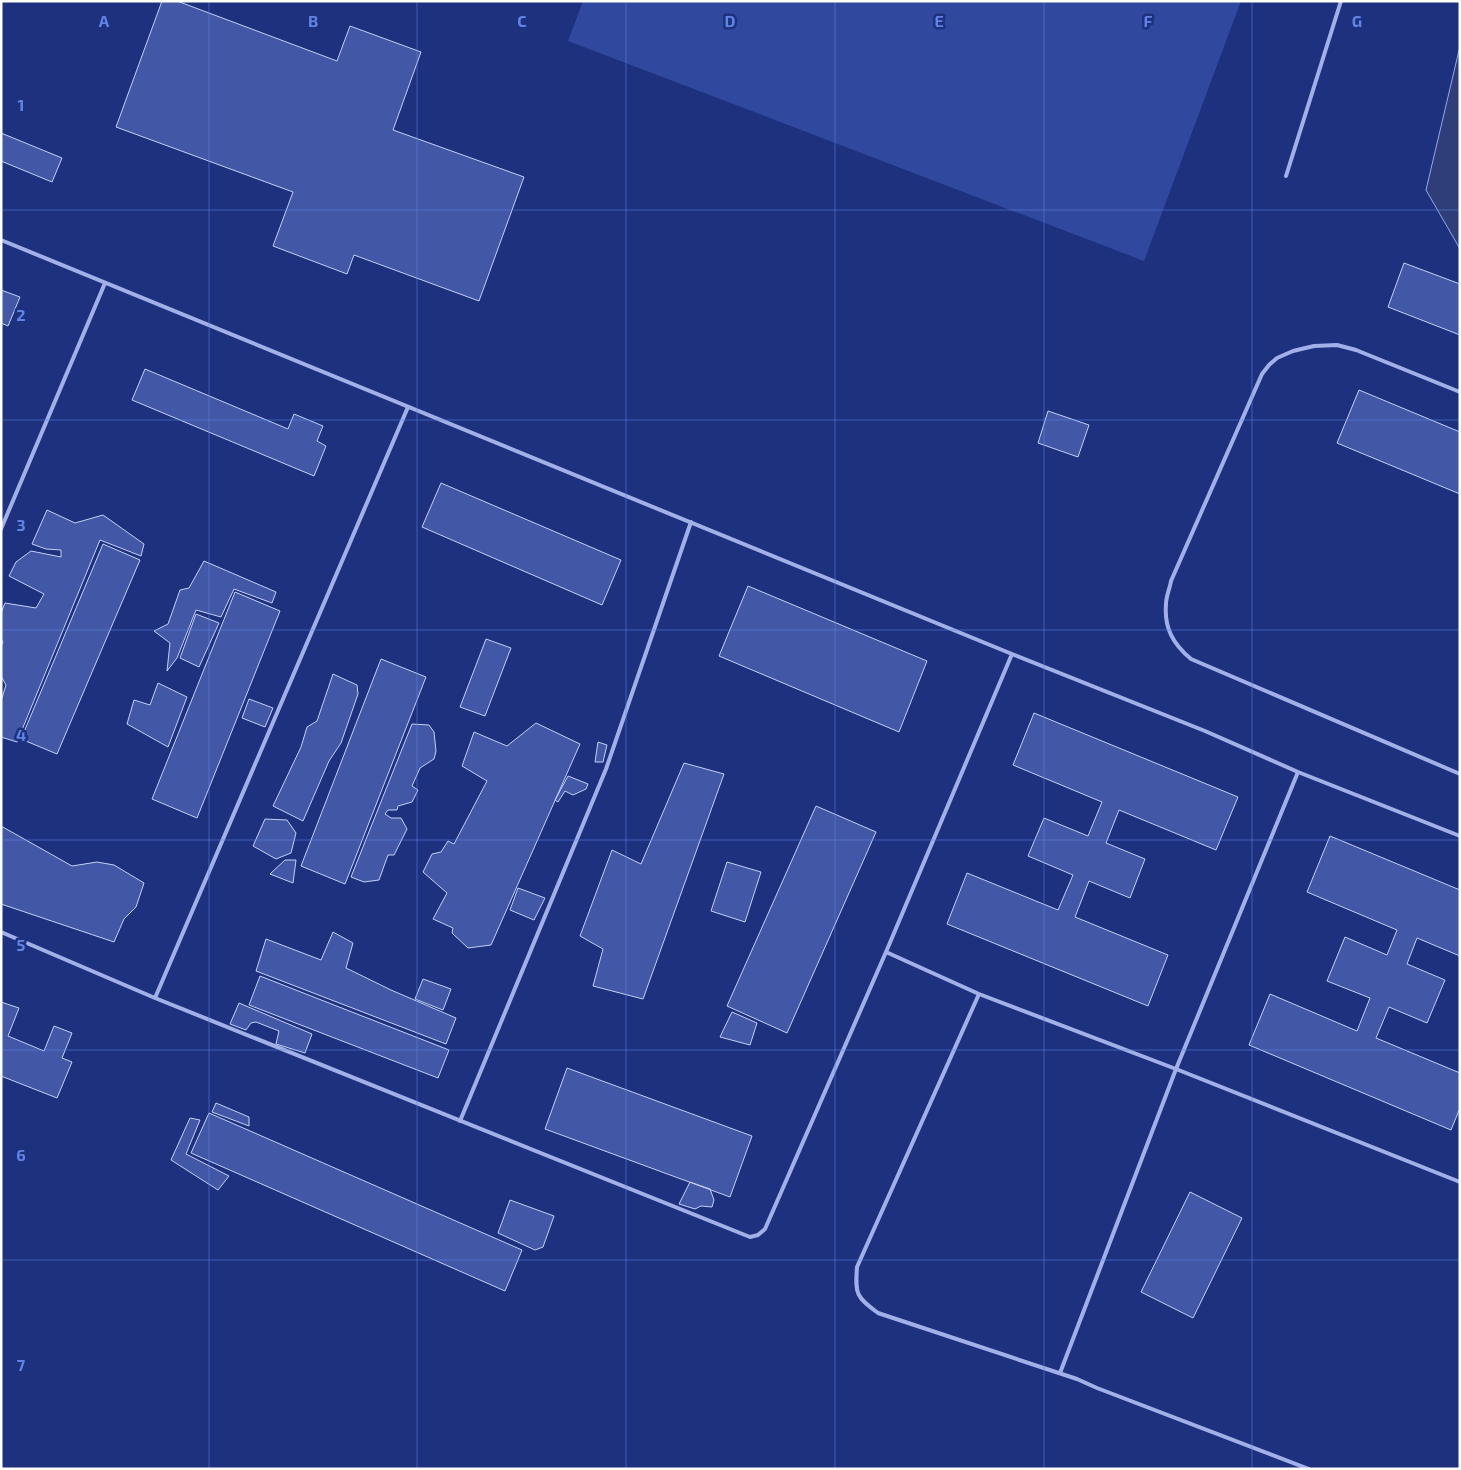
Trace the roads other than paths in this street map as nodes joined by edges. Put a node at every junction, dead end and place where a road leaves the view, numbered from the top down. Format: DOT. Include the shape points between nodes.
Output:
graph roads {
  1 [pos="1341,1"];
  2 [pos="1286,176"];
  3 [pos="1,240"];
  4 [pos="105,282"];
  5 [pos="1460,392"];
  6 [pos="408,406"];
  7 [pos="691,522"];
  8 [pos="1,529"];
  9 [pos="1012,654"];
  10 [pos="1298,772"];
  11 [pos="1460,774"];
  12 [pos="1460,836"];
  13 [pos="1,932"];
  14 [pos="886,952"];
  15 [pos="979,994"];
  16 [pos="155,998"];
  17 [pos="1176,1069"];
  18 [pos="460,1122"];
  19 [pos="1460,1182"];
  20 [pos="1060,1374"];
  21 [pos="1310,1469"];
  1 -- 2 [label="lane"];
  3 -- 4 [label="lane"];
  4 -- 6 [label="lane"];
  4 -- 8 [label="lane"];
  5 -- 11 [label="lane" via="1356,350 1337,346 1314,346 1277,358 1262,374 1172,581 1166,604 1166,624 1172,639 1190,659"];
  6 -- 7 [label="lane"];
  6 -- 16 [label="lane"];
  7 -- 9 [label="lane"];
  7 -- 18 [label="lane" via="606,769"];
  9 -- 10 [label="lane"];
  9 -- 14 [label="lane"];
  10 -- 12 [label="lane"];
  10 -- 17 [label="lane"];
  13 -- 16 [label="lane"];
  14 -- 15 [label="lane"];
  14 -- 18 [label="lane" via="765,1229 758,1235 750,1237"];
  15 -- 17 [label="lane"];
  15 -- 20 [label="lane" via="857,1267 859,1297 878,1313"];
  16 -- 18 [label="lane"];
  17 -- 19 [label="lane"];
  17 -- 20 [label="lane"];
  20 -- 21 [label="lane"];
}
